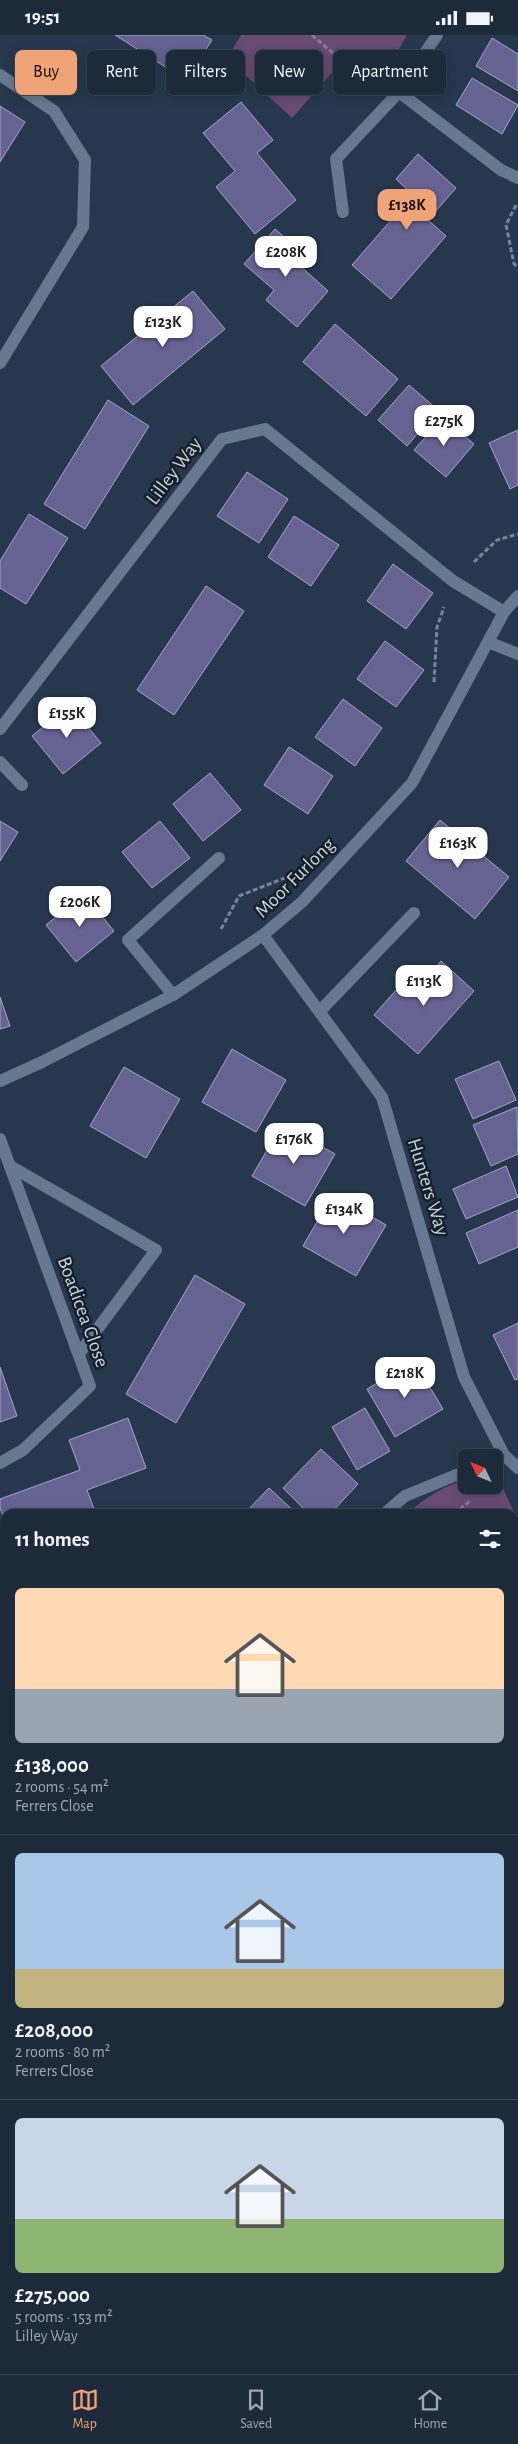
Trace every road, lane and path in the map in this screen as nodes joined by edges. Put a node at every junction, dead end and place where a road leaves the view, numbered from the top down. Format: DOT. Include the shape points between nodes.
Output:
graph roads {
  1 [pos="312,35"];
  2 [pos="437,35"];
  3 [pos="427,50"];
  4 [pos="0,75"];
  5 [pos="396,95"];
  6 [pos="403,95"];
  7 [pos="390,102"];
  8 [pos="518,178"];
  9 [pos="518,199"];
  10 [pos="343,213"];
  11 [pos="518,267"];
  12 [pos="0,363"];
  13 [pos="518,533"];
  14 [pos="453,581"];
  15 [pos="518,596"];
  16 [pos="504,613"];
  17 [pos="488,642"];
  18 [pos="518,653"];
  19 [pos="434,689"];
  20 [pos="0,729"];
  21 [pos="0,762"];
  22 [pos="22,785"];
  23 [pos="219,858"];
  24 [pos="293,875"];
  25 [pos="414,913"];
  26 [pos="263,935"];
  27 [pos="217,936"];
  28 [pos="173,995"];
  29 [pos="320,1011"];
  30 [pos="0,1081"];
  31 [pos="0,1139"];
  32 [pos="10,1166"];
  33 [pos="79,1354"];
  34 [pos="496,1449"];
  35 [pos="503,1459"];
  36 [pos="0,1463"];
  37 [pos="518,1468"];
  38 [pos="458,1474"];
  39 [pos="390,1509"];
  1 -- 7 [label="path"];
  2 -- 3 [label="street"];
  4 -- 12 [label="street" via="54,111 85,160 84,227"];
  5 -- 7 [label="street"];
  6 -- 8 [label="street" via="501,169"];
  7 -- 10 [label="street" via="336,159"];
  9 -- 11 [label="path" via="506,225 514,263"];
  13 -- 14 [label="path" via="497,540"];
  14 -- 16 [label="street, Lilley Way"];
  14 -- 19 [label="path" via="437,627"];
  14 -- 20 [label="street, Lilley Way" via="265,429 222,439"];
  15 -- 16 [label="street, Moor Furlong"];
  16 -- 17 [label="street, Moor Furlong"];
  17 -- 18 [label="street"];
  17 -- 26 [label="street, Moor Furlong" via="412,783 302,902"];
  21 -- 22 [label="street"];
  23 -- 28 [label="street" via="128,940"];
  24 -- 27 [label="path" via="239,896"];
  25 -- 29 [label="street"];
  26 -- 28 [label="street, Moor Furlong"];
  26 -- 29 [label="street, Hunters Way"];
  28 -- 30 [label="street, Moor Furlong"];
  29 -- 34 [label="street, Hunters Way" via="382,1097 464,1377"];
  31 -- 32 [label="street, Boadicea Close"];
  32 -- 33 [label="street, Boadicea Close"];
  32 -- 33 [label="street" via="156,1250"];
  33 -- 36 [label="street, Boadicea Close" via="90,1386 23,1450"];
  35 -- 37 [label="street, Hunters Way"];
  38 -- 39 [label="street" via="405,1496"];
}
